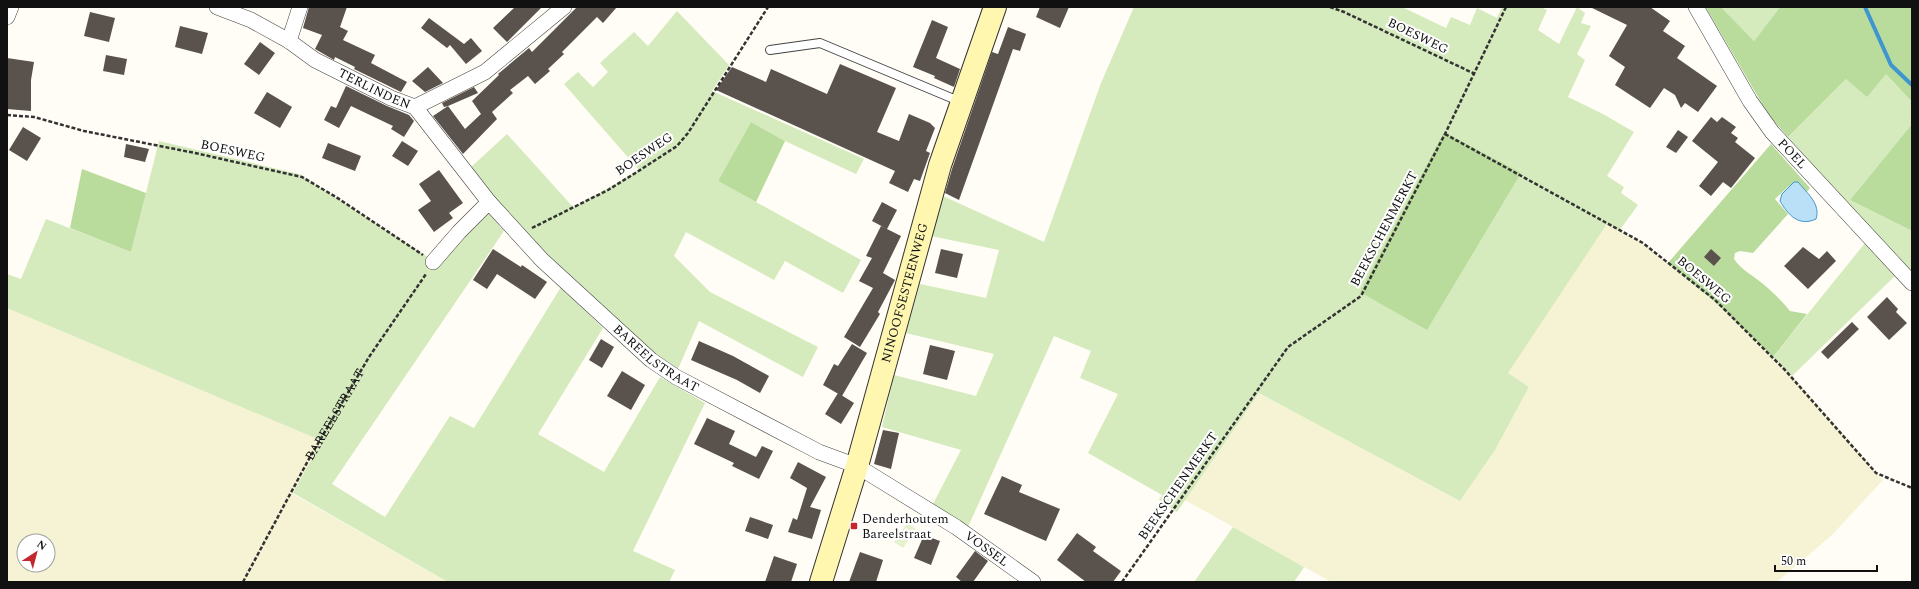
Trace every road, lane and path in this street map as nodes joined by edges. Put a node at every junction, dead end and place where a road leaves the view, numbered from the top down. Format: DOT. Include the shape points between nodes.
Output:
graph roads {
  1 [pos="11,7"];
  2 [pos="217,7"];
  3 [pos="300,7"];
  4 [pos="564,7"];
  5 [pos="768,7"];
  6 [pos="996,7"];
  7 [pos="1330,7"];
  8 [pos="1506,7"];
  9 [pos="1696,7"];
  10 [pos="7,17"];
  11 [pos="289,41"];
  12 [pos="770,50"];
  13 [pos="1475,74"];
  14 [pos="962,102"];
  15 [pos="415,107"];
  16 [pos="7,115"];
  17 [pos="1445,134"];
  18 [pos="489,202"];
  19 [pos="519,235"];
  20 [pos="433,262"];
  21 [pos="1912,283"];
  22 [pos="857,466"];
  23 [pos="1912,488"];
  24 [pos="243,582"];
  25 [pos="821,582"];
  26 [pos="1033,582"];
  27 [pos="1122,582"];
  1 -- 10 [label="street"];
  2 -- 11 [label="street, TERLINDEN" via="251,20"];
  3 -- 11 [label="street"];
  4 -- 15 [label="street, TERLINDEN" via="486,72"];
  5 -- 19 [label="path, BOESWEG" via="688,133 677,146 608,190"];
  6 -- 14 [label="street, NINOOFSESTEENWEG"];
  7 -- 13 [label="path, BOESWEG"];
  8 -- 13 [label="path, BEEKSCHENMERKT"];
  9 -- 21 [label="street, POEL" via="1750,101 1772,132"];
  11 -- 15 [label="street, TERLINDEN" via="315,60 391,98"];
  12 -- 14 [label="lane" via="820,43"];
  13 -- 17 [label="path, BEEKSCHENMERKT"];
  14 -- 22 [label="street, NINOOFSESTEENWEG" via="940,165"];
  15 -- 18 [label="street, BAREELSTRAAT"];
  16 -- 20 [label="path, BOESWEG" via="34,117 84,131 302,177 336,196"];
  17 -- 23 [label="path, BOESWEG" via="1643,243 1715,300 1785,370 1876,473"];
  17 -- 27 [label="path, BEEKSCHENMERKT" via="1361,296 1288,347"];
  18 -- 19 [label="street, BAREELSTRAAT"];
  18 -- 20 [label="street"];
  19 -- 22 [label="street, BAREELSTRAAT" via="542,260 651,360 818,452"];
  20 -- 24 [label="path, BAREELSTRAAT" via="369,356 310,457"];
  22 -- 25 [label="street, NINOOFSESTEENWEG"];
  22 -- 26 [label="street, VOSSEL" via="956,527"];
}
